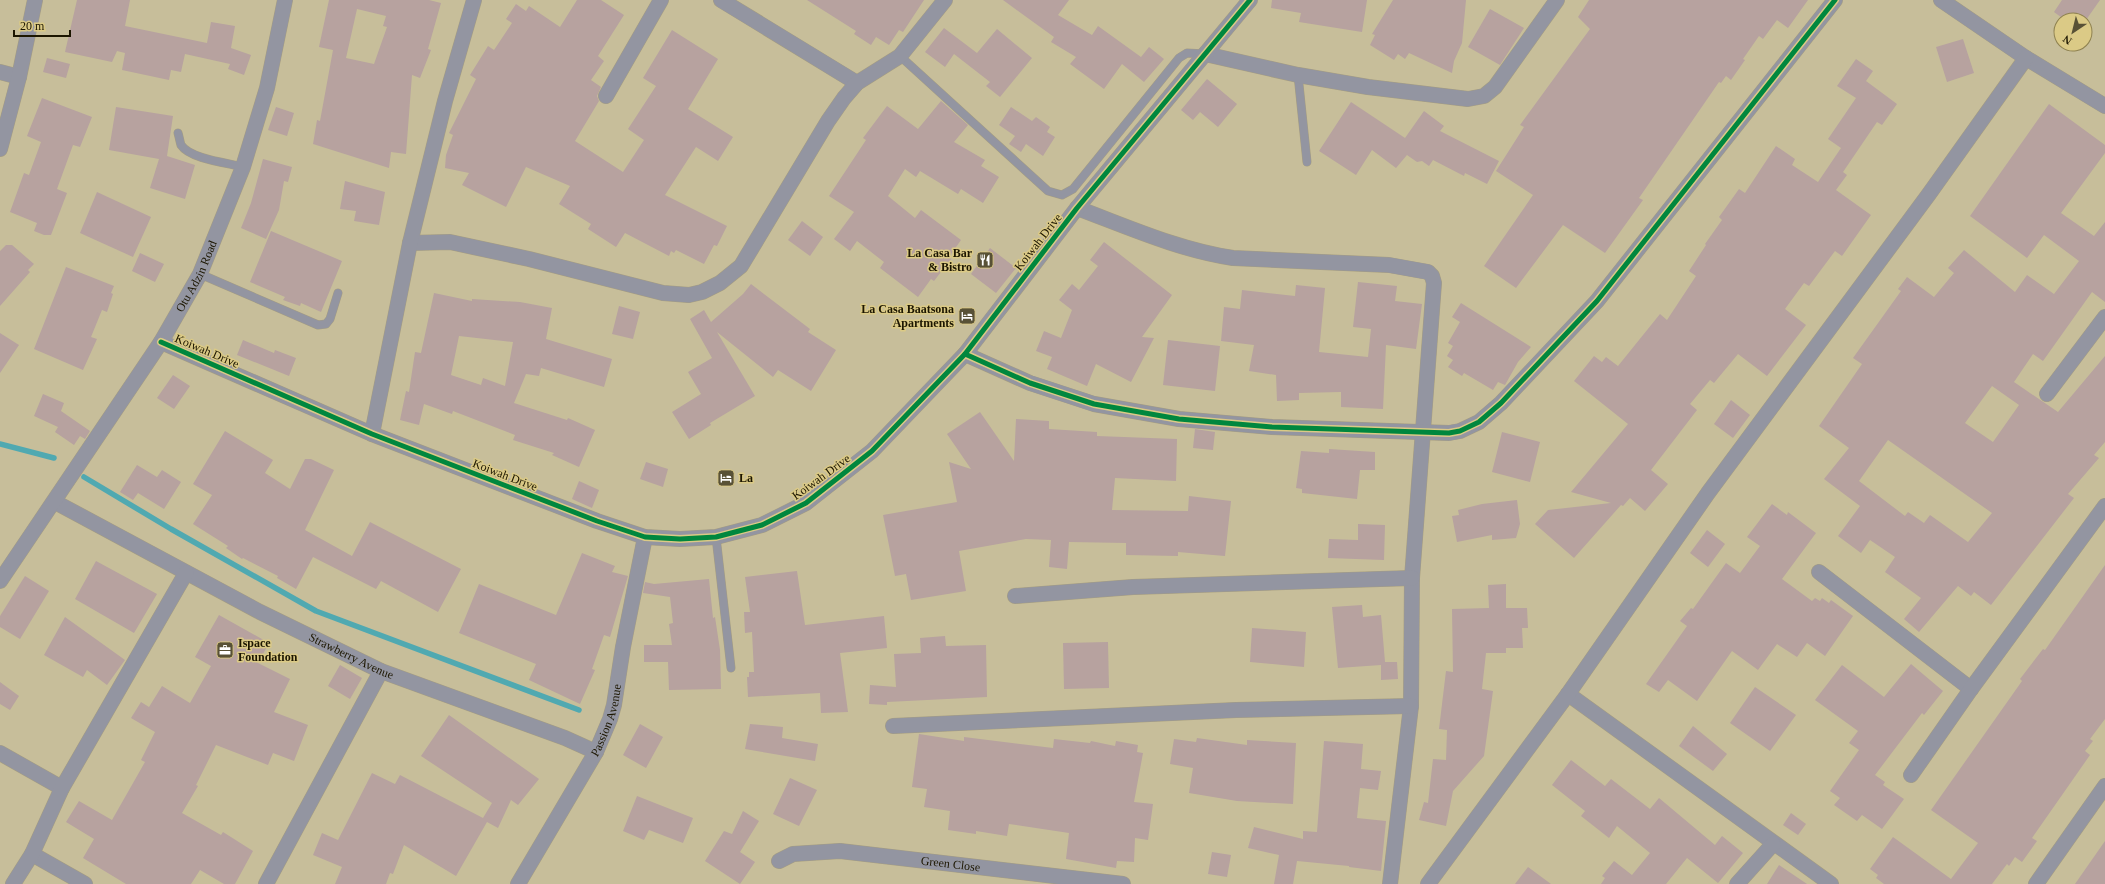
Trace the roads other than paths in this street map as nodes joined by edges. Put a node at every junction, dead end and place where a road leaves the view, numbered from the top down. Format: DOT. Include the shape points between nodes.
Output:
graph roads {
  1 [pos="36,0"];
  2 [pos="285,0"];
  3 [pos="474,0"];
  4 [pos="661,0"];
  5 [pos="722,0"];
  6 [pos="946,0"];
  7 [pos="1250,0"];
  8 [pos="1557,0"];
  9 [pos="1835,0"];
  10 [pos="1941,0"];
  11 [pos="1205,54"];
  12 [pos="900,56"];
  13 [pos="2026,58"];
  14 [pos="0,72"];
  15 [pos="1298,75"];
  16 [pos="19,77"];
  17 [pos="857,83"];
  18 [pos="606,96"];
  19 [pos="2105,106"];
  20 [pos="1135,112"];
  21 [pos="1150,121"];
  22 [pos="178,133"];
  23 [pos="0,149"];
  24 [pos="1307,162"];
  25 [pos="243,167"];
  26 [pos="1077,208"];
  27 [pos="410,243"];
  28 [pos="200,274"];
  29 [pos="338,293"];
  30 [pos="2105,317"];
  31 [pos="161,342"];
  32 [pos="965,354"];
  33 [pos="2047,394"];
  34 [pos="1423,432"];
  35 [pos="372,434"];
  36 [pos="55,502"];
  37 [pos="2105,506"];
  38 [pos="645,537"];
  39 [pos="716,537"];
  40 [pos="1819,572"];
  41 [pos="186,573"];
  42 [pos="1412,578"];
  43 [pos="0,581"];
  44 [pos="1015,596"];
  45 [pos="731,668"];
  46 [pos="382,671"];
  47 [pos="1971,689"];
  48 [pos="1568,694"];
  49 [pos="1411,706"];
  50 [pos="893,726"];
  51 [pos="596,752"];
  52 [pos="0,753"];
  53 [pos="1911,774"];
  54 [pos="2105,786"];
  55 [pos="62,788"];
  56 [pos="1773,844"];
  57 [pos="32,854"];
  58 [pos="779,861"];
  59 [pos="13,884"];
  60 [pos="85,884"];
  61 [pos="266,884"];
  62 [pos="518,884"];
  63 [pos="1122,884"];
  64 [pos="1390,884"];
  65 [pos="1428,884"];
  66 [pos="1737,884"];
  67 [pos="1831,884"];
  68 [pos="2036,884"];
  1 -- 16 [label="street"];
  2 -- 25 [label="street, Otu Adzin Road" via="267,88"];
  3 -- 27 [label="street" via="444,101"];
  4 -- 18 [label="street"];
  5 -- 17 [label="street"];
  6 -- 12 [label="street"];
  7 -- 11 [label="street, Koiwah Drive"];
  8 -- 15 [label="street" via="1495,87 1484,96 1468,99 1368,88"];
  9 -- 34 [label="street" via="1597,301 1501,403 1479,422 1460,431"];
  10 -- 13 [label="street"];
  11 -- 15 [label="street"];
  11 -- 20 [label="lane" via="1187,53 1179,58"];
  11 -- 21 [label="street, Koiwah Drive"];
  12 -- 17 [label="street"];
  12 -- 20 [label="lane" via="1048,191 1062,196 1073,189"];
  13 -- 19 [label="street"];
  13 -- 48 [label="street" via="1930,194 1708,493"];
  14 -- 16 [label="street"];
  15 -- 24 [label="lane"];
  16 -- 23 [label="street"];
  17 -- 27 [label="street" via="828,121 741,266 720,283 702,292 690,295 663,293 450,242"];
  20 -- 21 [label="lane"];
  21 -- 26 [label="street, Koiwah Drive"];
  22 -- 25 [label="lane" via="181,145 188,151 200,157"];
  25 -- 28 [label="street, Otu Adzin Road"];
  26 -- 32 [label="street, Koiwah Drive"];
  26 -- 34 [label="street" via="1210,254 1233,258 1389,265 1428,272 1434,283"];
  27 -- 35 [label="street"];
  28 -- 29 [label="lane" via="318,325 326,324 330,319"];
  28 -- 31 [label="street, Otu Adzin Road"];
  30 -- 33 [label="street"];
  31 -- 35 [label="street, Koiwah Drive"];
  31 -- 36 [label="street, Otu Adzin Road"];
  32 -- 34 [label="street" via="1030,383 1094,404 1172,418 1272,427"];
  32 -- 39 [label="street, Koiwah Drive" via="872,451 806,503 762,525"];
  34 -- 42 [label="street"];
  35 -- 38 [label="street, Koiwah Drive"];
  36 -- 41 [label="street, Strawberry Avenue"];
  36 -- 43 [label="street, Otu Adzin Road"];
  37 -- 47 [label="street"];
  38 -- 39 [label="street, Koiwah Drive"];
  38 -- 51 [label="street, Passion Avenue" via="614,705"];
  39 -- 45 [label="lane"];
  40 -- 47 [label="street"];
  41 -- 46 [label="street, Strawberry Avenue"];
  41 -- 55 [label="street"];
  42 -- 44 [label="street" via="1132,587"];
  42 -- 49 [label="street"];
  46 -- 51 [label="street, Strawberry Avenue" via="565,738"];
  46 -- 61 [label="street"];
  47 -- 53 [label="street"];
  48 -- 56 [label="street"];
  48 -- 65 [label="street"];
  49 -- 50 [label="street" via="1236,710"];
  49 -- 64 [label="street"];
  51 -- 62 [label="street, Passion Avenue"];
  52 -- 55 [label="street"];
  54 -- 68 [label="street"];
  55 -- 57 [label="street"];
  56 -- 66 [label="street"];
  56 -- 67 [label="street"];
  57 -- 59 [label="street"];
  57 -- 60 [label="street"];
  58 -- 63 [label="street, Green Close" via="793,854 840,851"];
}
